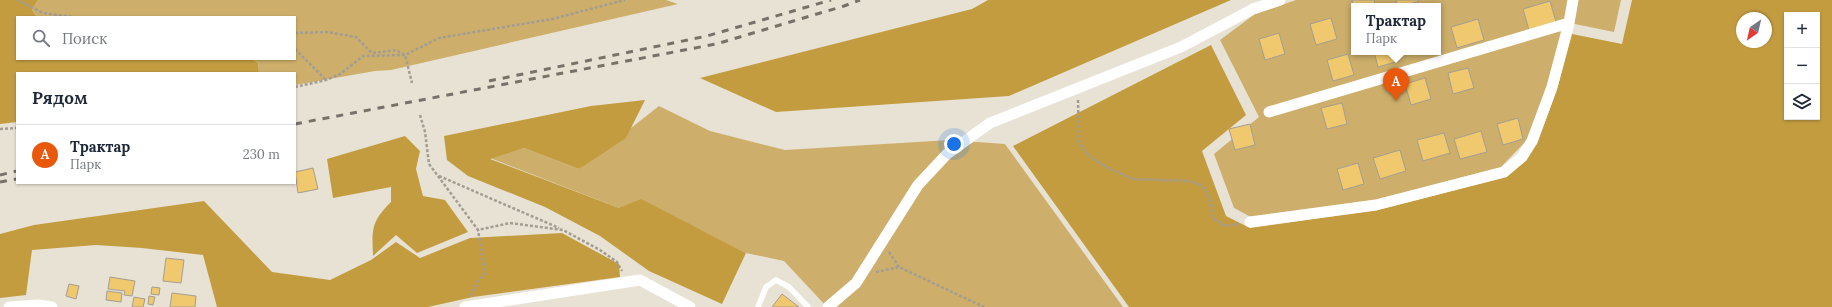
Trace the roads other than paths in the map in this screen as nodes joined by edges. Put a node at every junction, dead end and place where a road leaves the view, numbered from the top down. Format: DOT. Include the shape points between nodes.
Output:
graph roads {
  1 [pos="1280,0"];
  2 [pos="1573,0"];
  3 [pos="1569,23"];
  4 [pos="1269,112"];
  5 [pos="1250,222"];
  6 [pos="470,306"];
  7 [pos="9,307"];
  8 [pos="52,307"];
  9 [pos="690,307"];
  10 [pos="758,307"];
  11 [pos="808,307"];
  12 [pos="828,307"];
  1 -- 12 [label="street" via="1253,9 1181,47 990,123 947,154 918,185 856,283"];
  2 -- 3 [label="street"];
  3 -- 4 [label="street"];
  3 -- 5 [label="street" via="1552,87 1532,141 1522,157 1504,172 1376,205"];
  6 -- 9 [label="street" via="640,280"];
  7 -- 8 [label="street"];
  10 -- 11 [label="lane" via="766,287 776,280 789,287"];
}
